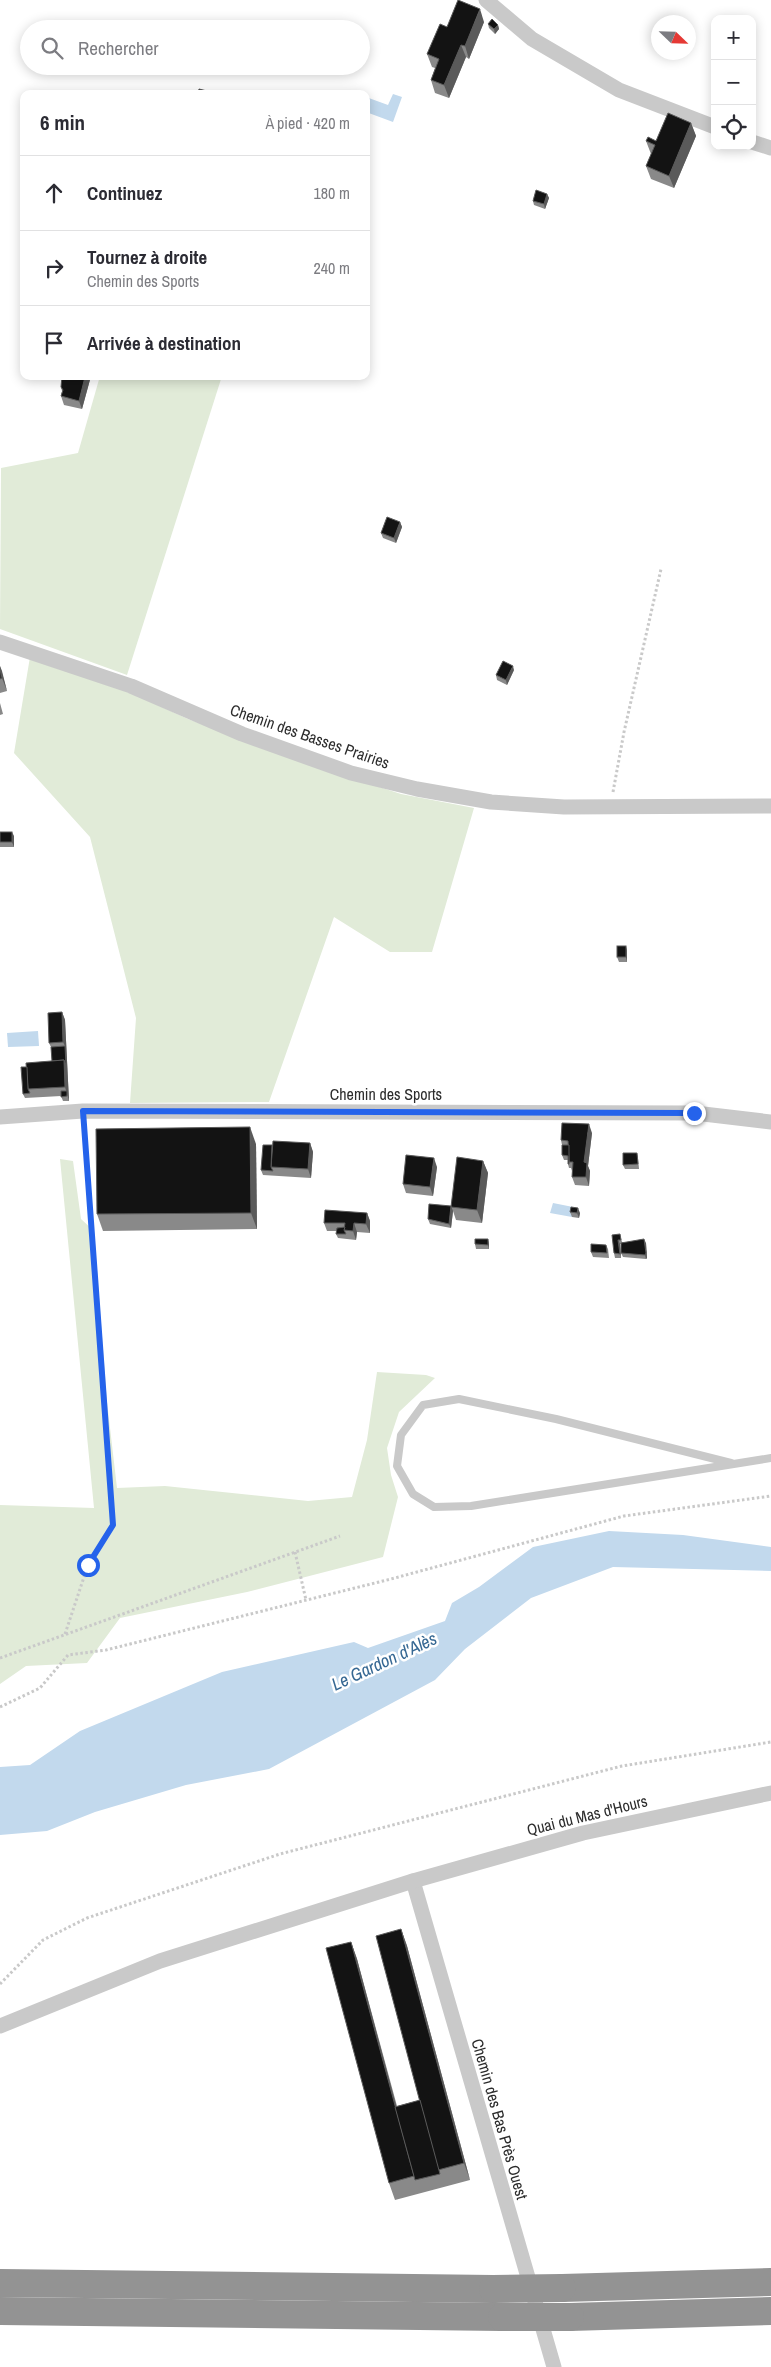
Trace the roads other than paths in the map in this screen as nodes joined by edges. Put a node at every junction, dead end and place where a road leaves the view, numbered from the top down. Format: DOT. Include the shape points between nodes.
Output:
graph roads {
  1 [pos="486,0"];
  2 [pos="711,126"];
  3 [pos="756,143"];
  4 [pos="771,148"];
  5 [pos="0,642"];
  6 [pos="771,806"];
  7 [pos="0,1117"];
  8 [pos="771,1122"];
  9 [pos="771,1458"];
  10 [pos="730,1462"];
  11 [pos="771,1794"];
  12 [pos="413,1881"];
  13 [pos="0,2026"];
  14 [pos="771,2282"];
  15 [pos="0,2283"];
  16 [pos="0,2311"];
  17 [pos="771,2311"];
  18 [pos="554,2367"];
  1 -- 2 [label="street" via="532,40 619,90"];
  3 -- 4 [label="street"];
  5 -- 6 [label="street, Chemin des Basses Prairies" via="131,686 242,734 351,773 417,789 491,802 564,807"];
  7 -- 8 [label="street, Chemin des Sports" via="83,1111 694,1113"];
  9 -- 10 [label="lane"];
  10 -- 10 [label="lane" via="471,1506 434,1507 413,1494 397,1466 401,1435 423,1405 459,1399"];
  11 -- 12 [label="street, Quai du Mas d'Hours" via="583,1833"];
  12 -- 13 [label="street, Quai du Mas d'Hours" via="160,1961"];
  12 -- 18 [label="street, Chemin des Bas Près Ouest"];
  14 -- 15 [label="highway, bridge" via="493,2289"];
  16 -- 17 [label="highway, bridge" via="502,2317"];
}
